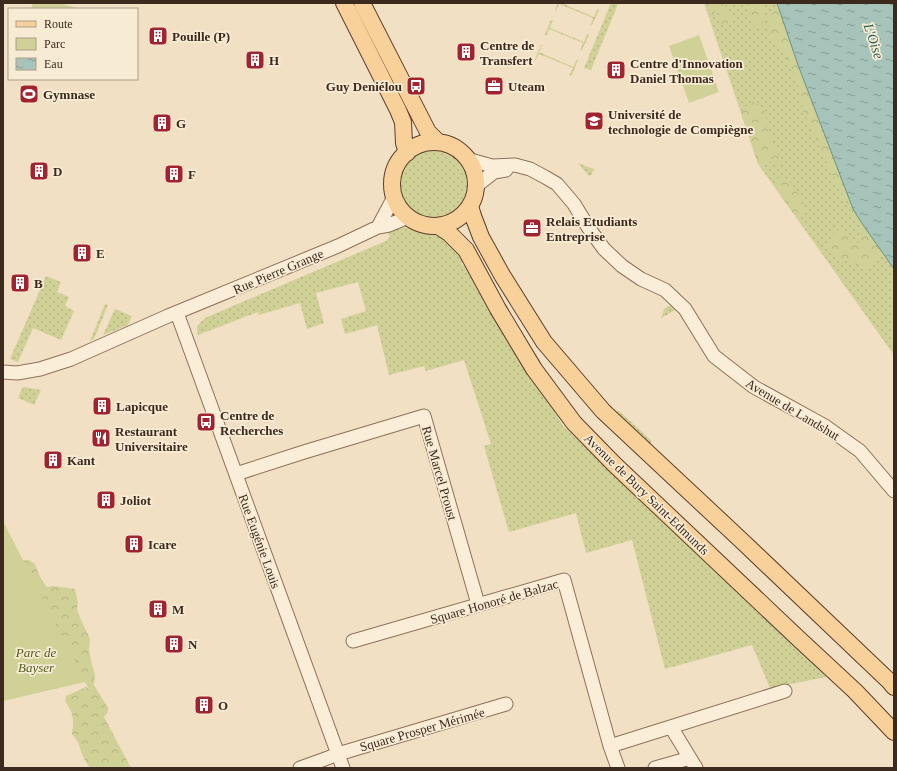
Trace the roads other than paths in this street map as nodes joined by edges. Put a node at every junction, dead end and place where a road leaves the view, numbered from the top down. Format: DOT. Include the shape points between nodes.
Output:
graph roads {
  1 [pos="344,3"];
  2 [pos="362,3"];
  3 [pos="438,142"];
  4 [pos="406,153"];
  5 [pos="467,159"];
  6 [pos="522,167"];
  7 [pos="476,186"];
  8 [pos="394,197"];
  9 [pos="470,206"];
  10 [pos="408,217"];
  11 [pos="438,226"];
  12 [pos="378,227"];
  13 [pos="177,313"];
  14 [pos="3,372"];
  15 [pos="236,474"];
  16 [pos="894,490"];
  17 [pos="478,604"];
  18 [pos="353,641"];
  19 [pos="894,687"];
  20 [pos="785,691"];
  21 [pos="506,704"];
  22 [pos="671,726"];
  23 [pos="894,732"];
  24 [pos="610,746"];
  25 [pos="338,754"];
  26 [pos="693,763"];
  27 [pos="300,768"];
  28 [pos="343,768"];
  29 [pos="618,768"];
  30 [pos="655,768"];
  1 -- 4 [label="main road" via="403,122"];
  2 -- 3 [label="main road" via="428,132"];
  3 -- 4 [label="main road" via="416,146"];
  3 -- 5 [label="main road" via="449,145"];
  4 -- 8 [label="main road" via="394,173"];
  5 -- 6 [label="street, Avenue de Landshut" via="492,166"];
  5 -- 7 [label="main road" via="474,172"];
  6 -- 7 [label="street" via="494,172"];
  6 -- 16 [label="street, Avenue de Landshut" via="557,184 574,204 604,249 622,266 665,290 685,309 714,356 754,387 825,426 860,451"];
  7 -- 9 [label="main road"];
  8 -- 10 [label="main road"];
  8 -- 12 [label="street"];
  9 -- 11 [label="main road" via="462,216"];
  9 -- 19 [label="main road" via="481,237 502,275 544,342 587,394"];
  10 -- 11 [label="main road" via="427,226"];
  10 -- 12 [label="street, Rue Pierre Grange"];
  11 -- 23 [label="main road, Avenue de Bury Saint-Edmunds" via="466,250 534,369 574,423 614,464 855,691"];
  12 -- 13 [label="street, Rue Pierre Grange"];
  13 -- 14 [label="street, Rue Pierre Grange" via="70,359 40,369 17,373"];
  13 -- 15 [label="street, Rue Eugénie Louis"];
  15 -- 17 [label="street, Rue Marcel Proust" via="424,416"];
  15 -- 25 [label="street, Rue Eugénie Louis"];
  17 -- 18 [label="street, Square Honoré de Balzac"];
  17 -- 24 [label="street, Square Honoré de Balzac" via="564,580"];
  20 -- 22 [label="street"];
  21 -- 25 [label="street, Square Prosper Mérimée"];
  22 -- 24 [label="street"];
  22 -- 26 [label="street"];
  24 -- 29 [label="street"];
  25 -- 27 [label="street, Square Prosper Mérimée"];
  25 -- 28 [label="street, Rue Eugénie Louis"];
  26 -- 30 [label="street"];
}
